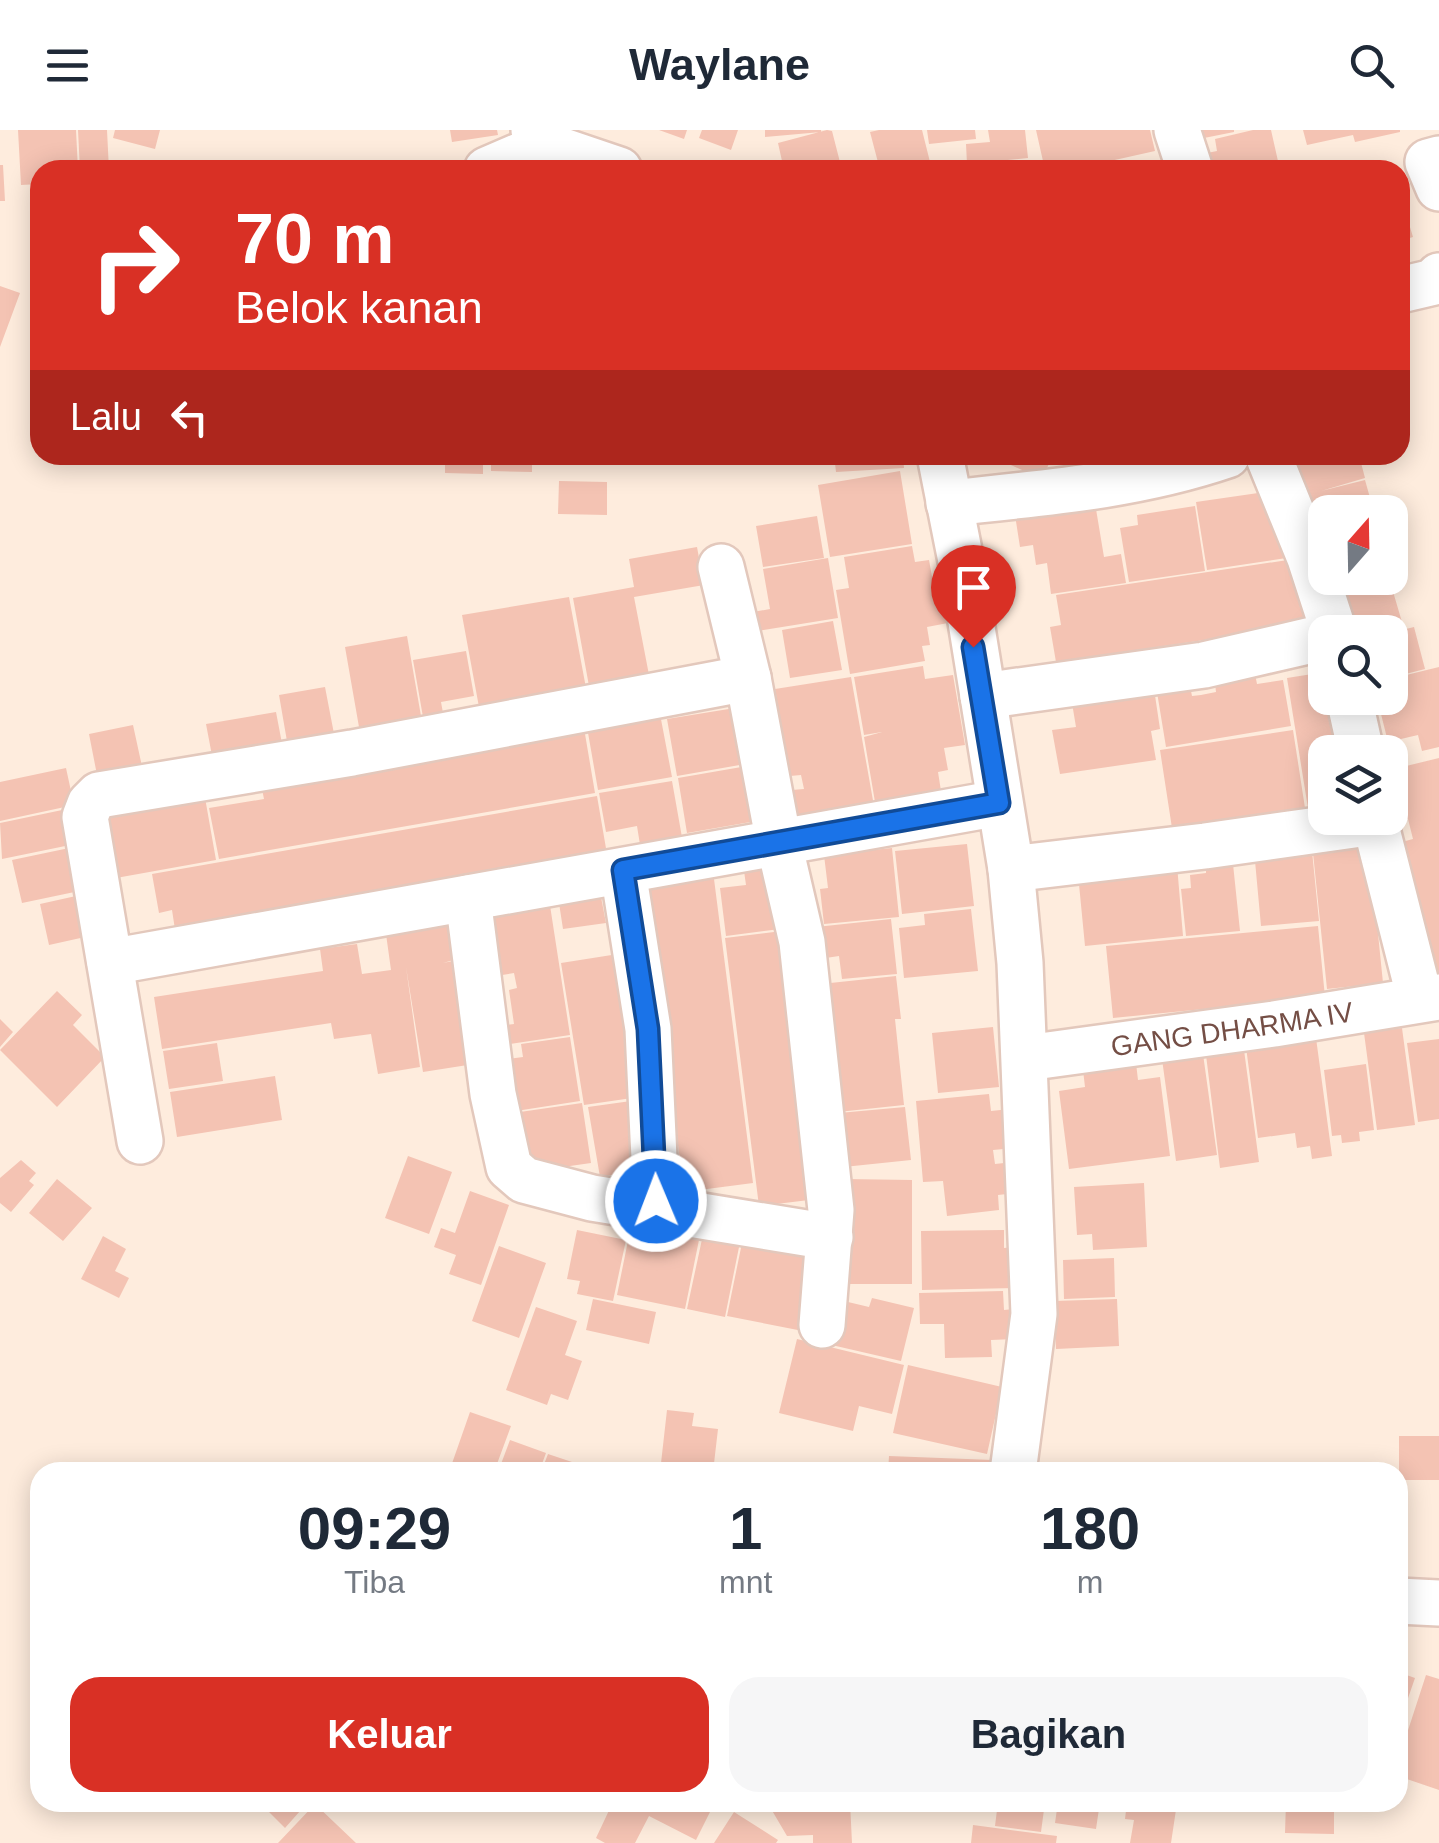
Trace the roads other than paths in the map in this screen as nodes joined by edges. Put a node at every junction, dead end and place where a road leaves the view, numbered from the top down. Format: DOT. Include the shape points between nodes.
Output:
graph roads {
  1 [pos="1177,130"];
  2 [pos="540,138"];
  3 [pos="613,159"];
  4 [pos="504,160"];
  5 [pos="1187,160"];
  6 [pos="1439,276"];
  7 [pos="1410,288"];
  8 [pos="942,465"];
  9 [pos="1193,465"];
  10 [pos="1272,465"];
  11 [pos="949,503"];
  12 [pos="721,567"];
  13 [pos="1328,615"];
  14 [pos="1308,641"];
  15 [pos="748,678"];
  16 [pos="983,696"];
  17 [pos="999,803"];
  18 [pos="1308,830"];
  19 [pos="1379,835"];
  20 [pos="778,843"];
  21 [pos="1011,869"];
  22 [pos="623,870"];
  23 [pos="468,898"];
  24 [pos="110,962"];
  25 [pos="1429,998"];
  26 [pos="1026,1058"];
  27 [pos="140,1141"];
  28 [pos="652,1209"];
  29 [pos="830,1237"];
  30 [pos="822,1325"];
  31 [pos="1013,1462"];
  32 [pos="1408,1602"];
  33 [pos="1439,1603"];
  1 -- 5 [label="street"];
  2 -- 3 [label="street"];
  2 -- 4 [label="street"];
  6 -- 7 [label="street"];
  8 -- 11 [label="street"];
  9 -- 11 [label="street" via="1113,485"];
  10 -- 13 [label="street"];
  11 -- 16 [label="street"];
  12 -- 15 [label="street"];
  14 -- 16 [label="street" via="1204,665"];
  15 -- 20 [label="street"];
  15 -- 24 [label="street" via="99,795 86,817"];
  16 -- 17 [label="street"];
  17 -- 20 [label="street"];
  17 -- 21 [label="street"];
  18 -- 21 [label="street"];
  19 -- 25 [label="street"];
  20 -- 22 [label="street"];
  20 -- 29 [label="street" via="802,942"];
  21 -- 26 [label="street"];
  22 -- 23 [label="street"];
  22 -- 28 [label="street" via="648,1029"];
  23 -- 24 [label="street"];
  23 -- 28 [label="street" via="509,1167 546,1188"];
  24 -- 27 [label="street"];
  25 -- 26 [label="street, GANG DHARMA IV"];
  26 -- 31 [label="street" via="1034,1314"];
  28 -- 29 [label="street"];
  29 -- 30 [label="street"];
  32 -- 33 [label="street"];
}
